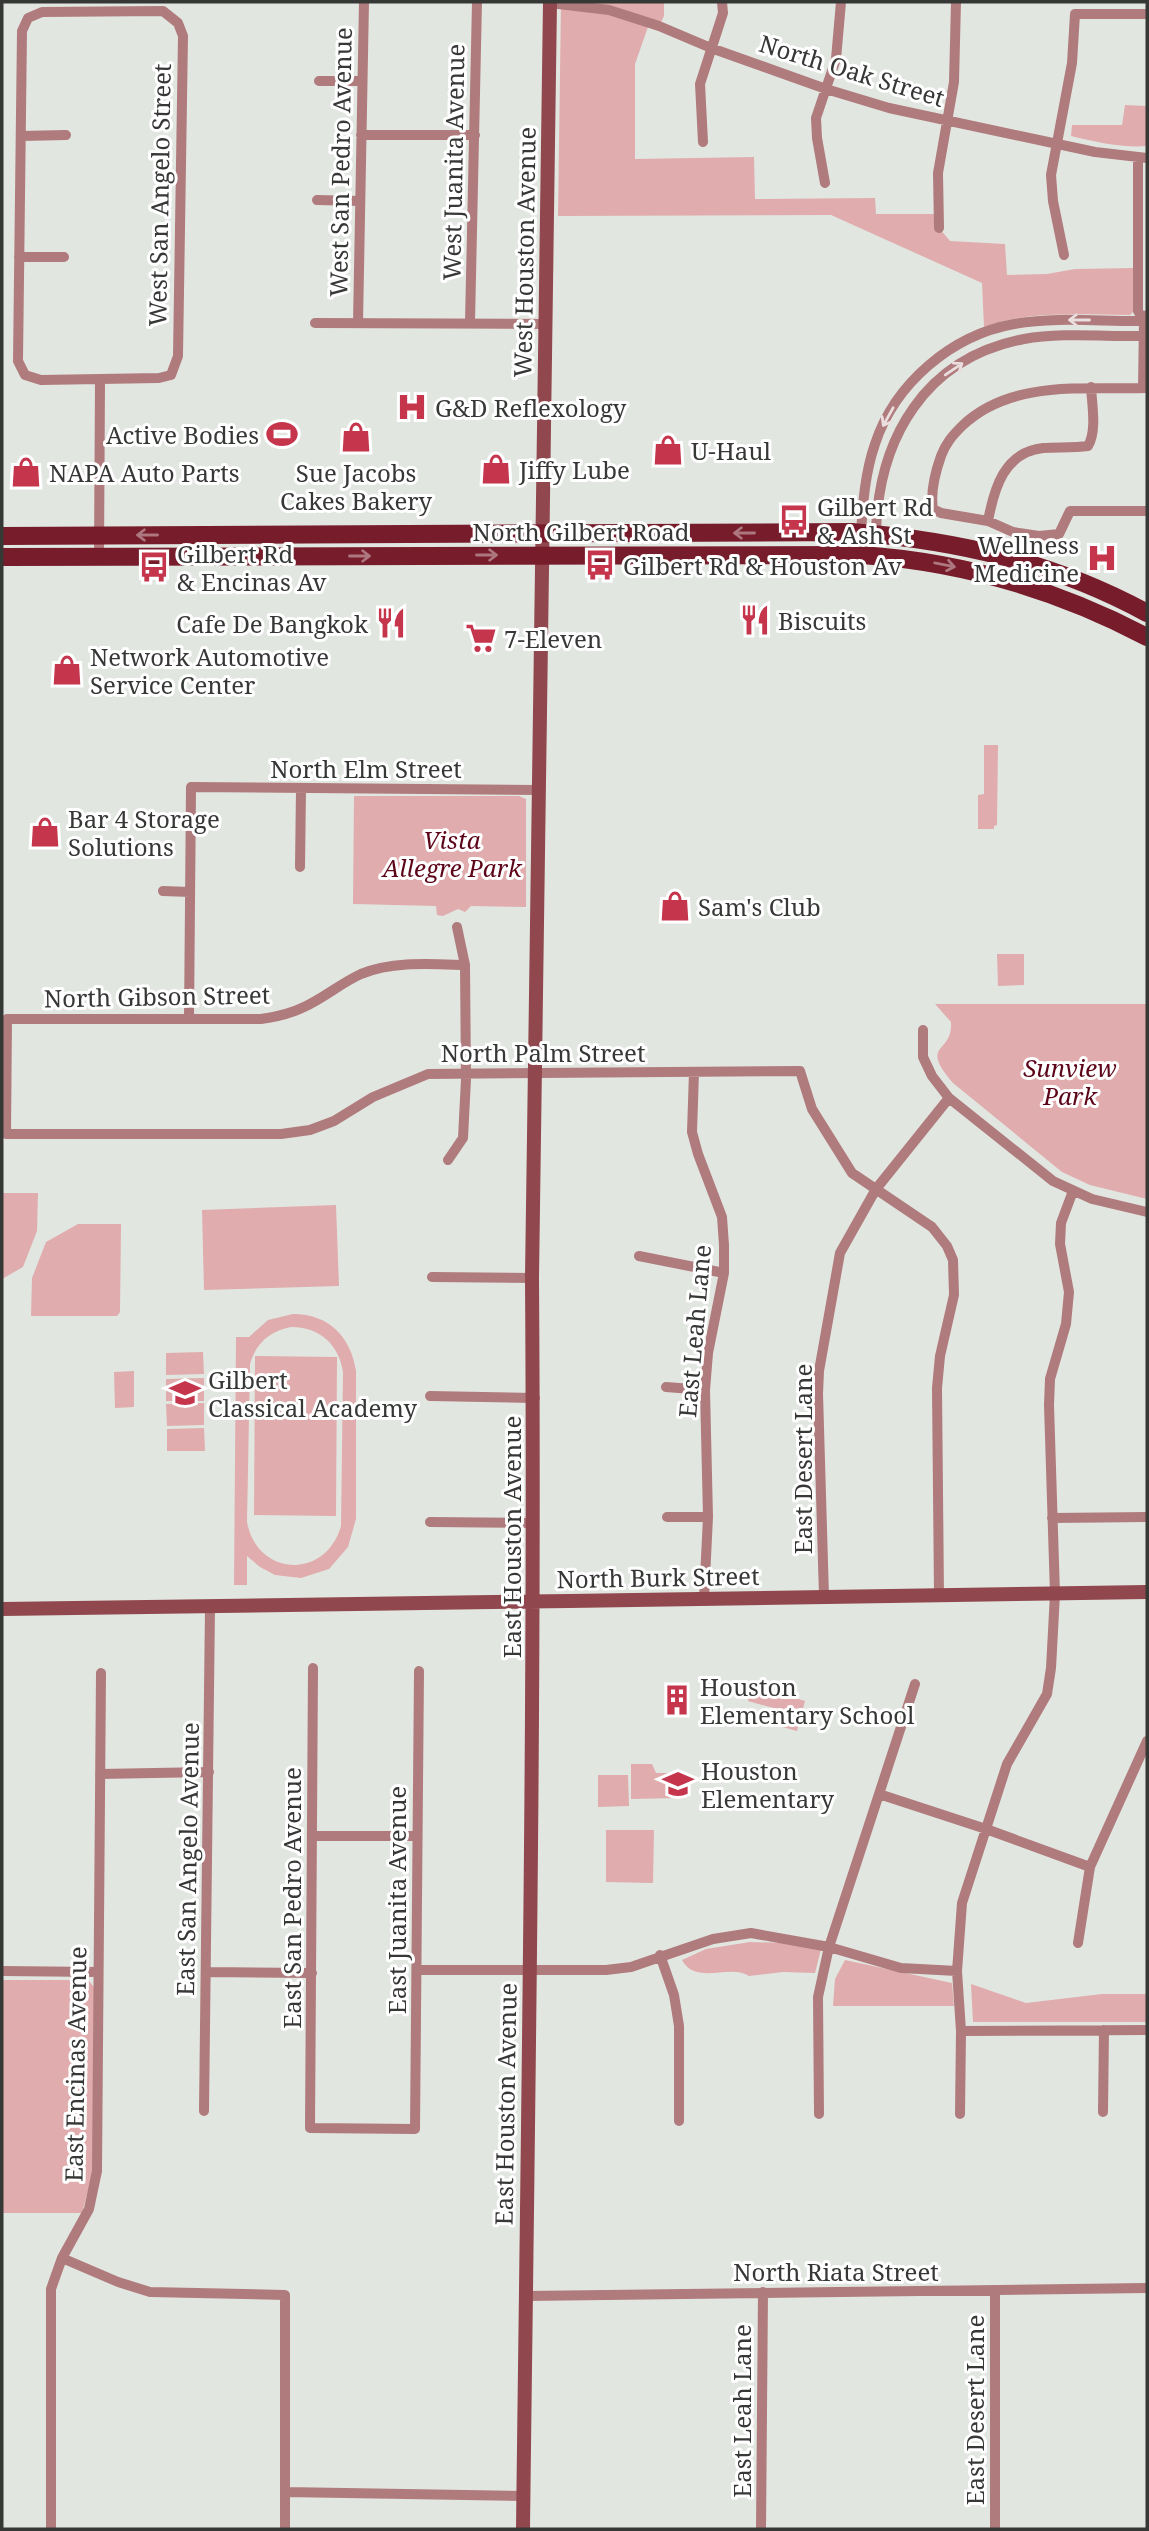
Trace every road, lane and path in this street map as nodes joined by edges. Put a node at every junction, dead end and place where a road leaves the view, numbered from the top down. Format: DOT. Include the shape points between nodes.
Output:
graph roads {
  1 [pos="363,2"];
  2 [pos="477,2"];
  3 [pos="722,2"];
  4 [pos="841,2"];
  5 [pos="956,2"];
  6 [pos="550,3"];
  7 [pos="103,6"];
  8 [pos="1147,14"];
  9 [pos="711,48"];
  10 [pos="319,81"];
  11 [pos="362,81"];
  12 [pos="826,89"];
  13 [pos="947,120"];
  14 [pos="66,135"];
  15 [pos="361,135"];
  16 [pos="475,135"];
  17 [pos="22,136"];
  18 [pos="703,142"];
  19 [pos="1056,143"];
  20 [pos="1143,158"];
  21 [pos="825,183"];
  22 [pos="317,200"];
  23 [pos="360,201"];
  24 [pos="939,228"];
  25 [pos="1064,255"];
  26 [pos="19,257"];
  27 [pos="64,257"];
  28 [pos="1146,319"];
  29 [pos="470,322"];
  30 [pos="315,323"];
  31 [pos="358,323"];
  32 [pos="546,324"];
  33 [pos="1146,336"];
  34 [pos="100,381"];
  35 [pos="1091,387"];
  36 [pos="1145,388"];
  37 [pos="1147,510"];
  38 [pos="988,521"];
  39 [pos="869,533"];
  40 [pos="215,535"];
  41 [pos="2,536"];
  42 [pos="99,536"];
  43 [pos="541,545"];
  44 [pos="216,555"];
  45 [pos="99,556"];
  46 [pos="2,557"];
  47 [pos="1147,613"];
  48 [pos="1147,637"];
  49 [pos="301,789"];
  50 [pos="539,790"];
  51 [pos="300,867"];
  52 [pos="163,891"];
  53 [pos="190,892"];
  54 [pos="457,927"];
  55 [pos="465,965"];
  56 [pos="189,1018"];
  57 [pos="923,1030"];
  58 [pos="694,1072"];
  59 [pos="536,1073"];
  60 [pos="466,1074"];
  61 [pos="949,1098"];
  62 [pos="6,1134"];
  63 [pos="448,1160"];
  64 [pos="876,1189"];
  65 [pos="1073,1191"];
  66 [pos="1147,1212"];
  67 [pos="639,1256"];
  68 [pos="724,1273"];
  69 [pos="432,1277"];
  70 [pos="533,1278"];
  71 [pos="666,1387"];
  72 [pos="705,1390"];
  73 [pos="430,1396"];
  74 [pos="535,1398"];
  75 [pos="667,1517"];
  76 [pos="708,1517"];
  77 [pos="1147,1517"];
  78 [pos="1052,1518"];
  79 [pos="430,1522"];
  80 [pos="534,1523"];
  81 [pos="1147,1592"];
  82 [pos="1055,1594"];
  83 [pos="939,1595"];
  84 [pos="824,1597"];
  85 [pos="704,1598"];
  86 [pos="533,1602"];
  87 [pos="210,1607"];
  88 [pos="2,1609"];
  89 [pos="313,1668"];
  90 [pos="419,1671"];
  91 [pos="101,1674"];
  92 [pos="915,1684"];
  93 [pos="1147,1741"];
  94 [pos="1143,1764"];
  95 [pos="209,1772"];
  96 [pos="100,1774"];
  97 [pos="879,1794"];
  98 [pos="986,1829"];
  99 [pos="312,1836"];
  100 [pos="417,1836"];
  101 [pos="1090,1867"];
  102 [pos="1078,1943"];
  103 [pos="829,1947"];
  104 [pos="660,1955"];
  105 [pos="417,1970"];
  106 [pos="529,1970"];
  107 [pos="2,1971"];
  108 [pos="957,1971"];
  109 [pos="98,1972"];
  110 [pos="207,1972"];
  111 [pos="312,1973"];
  112 [pos="1104,2030"];
  113 [pos="1147,2030"];
  114 [pos="961,2031"];
  115 [pos="204,2111"];
  116 [pos="1103,2112"];
  117 [pos="819,2113"];
  118 [pos="960,2114"];
  119 [pos="678,2121"];
  120 [pos="310,2128"];
  121 [pos="62,2258"];
  122 [pos="1147,2288"];
  123 [pos="995,2291"];
  124 [pos="762,2292"];
  125 [pos="526,2296"];
  126 [pos="285,2492"];
  127 [pos="524,2496"];
  128 [pos="51,2529"];
  129 [pos="285,2529"];
  130 [pos="523,2529"];
  131 [pos="761,2529"];
  132 [pos="995,2529"];
  1 -- 11 [label="street, West San Pedro Avenue"];
  2 -- 16 [label="street, West Juanita Avenue"];
  3 -- 9 [label="street" via="723,13"];
  4 -- 12 [label="street" via="836,59"];
  5 -- 13 [label="street" via="954,82"];
  6 -- 9 [label="street, North Oak Street" via="609,10"];
  6 -- 32 [label="street, West Houston Avenue"];
  7 -- 17 [label="street" via="42,12 28,18 22,31"];
  7 -- 34 [label="street, West San Angelo Street" via="163,11 178,23 183,36 178,356 171,375"];
  8 -- 19 [label="street" via="1075,14 1072,63"];
  9 -- 12 [label="street, North Oak Street"];
  9 -- 18 [label="street" via="700,84"];
  10 -- 11 [label="street"];
  11 -- 15 [label="street, West San Pedro Avenue"];
  12 -- 13 [label="street, North Oak Street"];
  12 -- 21 [label="street" via="816,118"];
  13 -- 19 [label="street, North Oak Street"];
  13 -- 24 [label="street" via="938,173"];
  14 -- 17 [label="street"];
  15 -- 16 [label="street"];
  15 -- 23 [label="street, West San Pedro Avenue"];
  16 -- 29 [label="street, West Juanita Avenue"];
  17 -- 26 [label="street"];
  19 -- 20 [label="street, North Oak Street"];
  19 -- 25 [label="street" via="1051,174"];
  20 -- 28 [label="street" via="1138,311"];
  22 -- 23 [label="street"];
  23 -- 31 [label="street, West San Pedro Avenue"];
  26 -- 27 [label="street"];
  26 -- 34 [label="street" via="18,360 25,375 41,380"];
  28 -- 33 [label="street"];
  28 -- 39 [label="street, one-way" via="1015,324 979,334 945,353 899,397 878,434 866,479"];
  29 -- 31 [label="street"];
  29 -- 32 [label="street"];
  30 -- 31 [label="street"];
  32 -- 43 [label="street, West Houston Avenue"];
  33 -- 36 [label="street"];
  39 -- 33 [label="street, one-way" via="891,447 910,410 931,384 979,354 1026,339"];
  34 -- 42 [label="street"];
  35 -- 36 [label="street"];
  35 -- 38 [label="street" via="1088,446 1041,448 1014,460 993,494"];
  35 -- 38 [label="street" via="1045,390 993,404 974,415 947,442 936,472 933,509"];
  37 -- 38 [label="street" via="1070,511 1059,534 1039,536"];
  39 -- 43 [label="main road, North Gilbert Road, one-way"];
  39 -- 47 [label="main road, North Gilbert Road" via="958,544 1016,559 1089,584"];
  40 -- 42 [label="main road, North Gilbert Road, one-way"];
  40 -- 43 [label="main road, North Gilbert Road"];
  40 -- 44 [label="main road"];
  41 -- 42 [label="main road, North Gilbert Road"];
  42 -- 45 [label="street"];
  44 -- 43 [label="main road, North Gilbert Road, one-way"];
  43 -- 48 [label="main road, North Gilbert Road, one-way" via="852,554 924,561 1038,589 1106,615"];
  43 -- 50 [label="street, East Houston Avenue"];
  44 -- 45 [label="main road, North Gilbert Road"];
  45 -- 46 [label="main road, North Gilbert Road"];
  49 -- 50 [label="street, North Elm Street"];
  49 -- 51 [label="street"];
  49 -- 53 [label="street, North Elm Street" via="191,787"];
  50 -- 59 [label="street, East Houston Avenue"];
  52 -- 53 [label="street"];
  53 -- 56 [label="street"];
  54 -- 55 [label="street"];
  55 -- 56 [label="street, North Gibson Street" via="395,966 362,974 285,1015"];
  55 -- 60 [label="street"];
  56 -- 62 [label="street, North Gibson Street" via="6,1019"];
  57 -- 61 [label="street" via="923,1057"];
  58 -- 59 [label="street, North Palm Street"];
  58 -- 64 [label="street, North Palm Street" via="800,1071 812,1109 852,1173"];
  58 -- 68 [label="street, East Leah Lane" via="692,1132 722,1217"];
  59 -- 60 [label="street, North Palm Street"];
  59 -- 70 [label="street, East Houston Avenue"];
  60 -- 62 [label="street, North Palm Street" via="428,1074 373,1097 334,1121 281,1134"];
  60 -- 63 [label="street" via="463,1139"];
  61 -- 64 [label="street, East Desert Lane"];
  61 -- 65 [label="street" via="1053,1181"];
  64 -- 83 [label="street" via="932,1227 953,1260 954,1295 937,1388"];
  64 -- 84 [label="street, East Desert Lane" via="840,1253 819,1371"];
  65 -- 66 [label="street"];
  65 -- 78 [label="street" via="1060,1223 1059,1244 1069,1292 1049,1392"];
  67 -- 68 [label="street"];
  68 -- 72 [label="street, East Leah Lane"];
  69 -- 70 [label="street"];
  70 -- 74 [label="street, East Houston Avenue"];
  71 -- 72 [label="street"];
  72 -- 76 [label="street, East Leah Lane"];
  73 -- 74 [label="street"];
  74 -- 80 [label="street, East Houston Avenue"];
  75 -- 76 [label="street"];
  76 -- 85 [label="street, East Leah Lane"];
  77 -- 78 [label="street"];
  78 -- 82 [label="street"];
  79 -- 80 [label="street"];
  80 -- 86 [label="street, East Houston Avenue"];
  81 -- 82 [label="street, North Burk Street"];
  82 -- 83 [label="street, North Burk Street"];
  82 -- 98 [label="street" via="1047,1694 1007,1764"];
  83 -- 84 [label="street, North Burk Street"];
  84 -- 85 [label="street, North Burk Street"];
  85 -- 86 [label="street, North Burk Street"];
  86 -- 87 [label="street, North Burk Street"];
  86 -- 106 [label="street, East Houston Avenue"];
  87 -- 88 [label="street, North Burk Street"];
  87 -- 95 [label="street, East San Angelo Avenue"];
  89 -- 99 [label="street, East San Pedro Avenue"];
  90 -- 100 [label="street, East Juanita Avenue"];
  91 -- 96 [label="street, East Encinas Avenue"];
  92 -- 97 [label="street"];
  93 -- 94 [label="street"];
  94 -- 101 [label="street"];
  95 -- 96 [label="street"];
  95 -- 110 [label="street, East San Angelo Avenue"];
  96 -- 109 [label="street, East Encinas Avenue"];
  97 -- 98 [label="street"];
  97 -- 103 [label="street"];
  98 -- 101 [label="street"];
  98 -- 108 [label="street" via="962,1903"];
  99 -- 100 [label="street"];
  99 -- 111 [label="street, East San Pedro Avenue"];
  100 -- 105 [label="street, East Juanita Avenue"];
  101 -- 102 [label="street"];
  103 -- 104 [label="street" via="751,1933"];
  103 -- 108 [label="street" via="901,1968"];
  103 -- 117 [label="street" via="818,1997"];
  104 -- 106 [label="street" via="631,1967 606,1970"];
  104 -- 119 [label="street" via="679,2026"];
  105 -- 106 [label="street"];
  105 -- 120 [label="street, East Juanita Avenue" via="415,2129"];
  106 -- 125 [label="street, East Houston Avenue"];
  107 -- 109 [label="street"];
  108 -- 114 [label="street"];
  109 -- 121 [label="street, East Encinas Avenue" via="97,2171 89,2209"];
  110 -- 111 [label="street"];
  110 -- 115 [label="street, East San Angelo Avenue"];
  111 -- 120 [label="street, East San Pedro Avenue"];
  112 -- 113 [label="street"];
  112 -- 114 [label="street"];
  112 -- 116 [label="street"];
  114 -- 118 [label="street"];
  121 -- 126 [label="street" via="150,2291 285,2295"];
  121 -- 128 [label="street, East Encinas Avenue" via="51,2289"];
  122 -- 123 [label="street, North Riata Street"];
  123 -- 124 [label="street, North Riata Street"];
  123 -- 132 [label="street, East Desert Lane"];
  124 -- 125 [label="street, North Riata Street"];
  124 -- 131 [label="street, East Leah Lane"];
  125 -- 127 [label="street, East Houston Avenue"];
  126 -- 127 [label="street"];
  126 -- 129 [label="street"];
  127 -- 130 [label="street, East Houston Avenue"];
}
